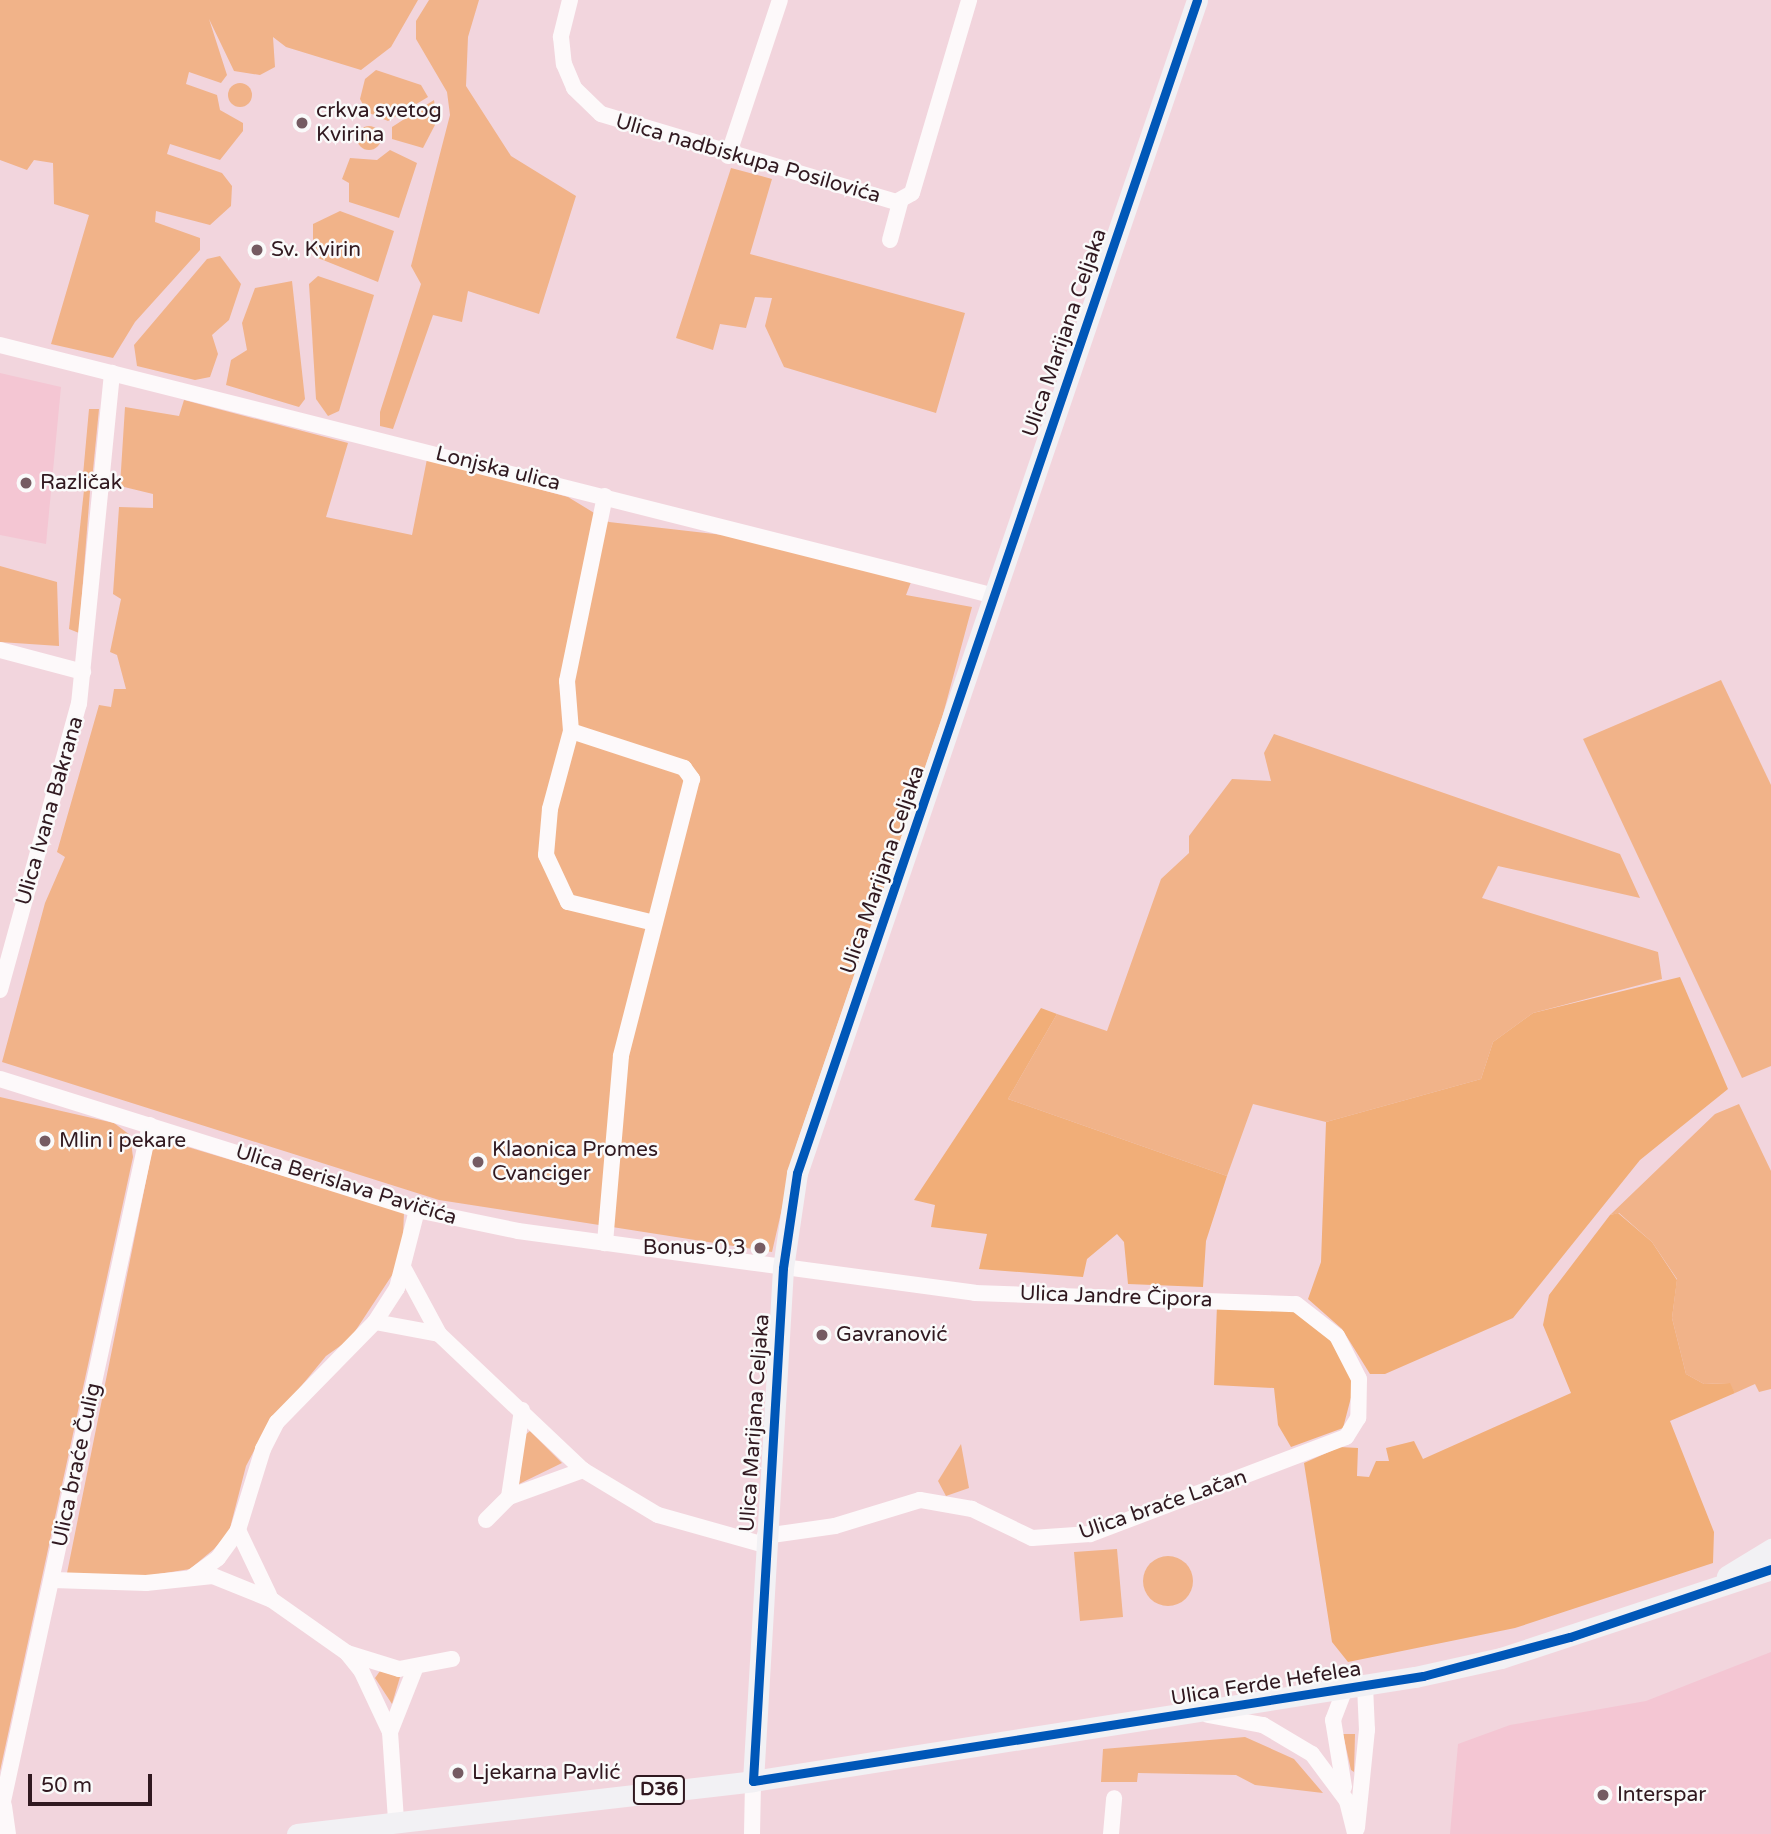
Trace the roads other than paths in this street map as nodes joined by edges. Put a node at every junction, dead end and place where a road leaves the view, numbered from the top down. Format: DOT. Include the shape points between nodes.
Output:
graph roads {
  1 [pos="570,0"];
  2 [pos="780,0"];
  3 [pos="969,0"];
  4 [pos="1197,0"];
  5 [pos="728,156"];
  6 [pos="900,202"];
  7 [pos="890,240"];
  8 [pos="0,345"];
  9 [pos="112,373"];
  10 [pos="605,496"];
  11 [pos="995,596"];
  12 [pos="0,650"];
  13 [pos="83,671"];
  14 [pos="572,731"];
  15 [pos="654,923"];
  16 [pos="0,990"];
  17 [pos="0,1079"];
  18 [pos="150,1125"];
  19 [pos="417,1210"];
  20 [pos="605,1243"];
  21 [pos="783,1268"];
  22 [pos="404,1269"];
  23 [pos="375,1322"];
  24 [pos="439,1334"];
  25 [pos="522,1410"];
  26 [pos="1353,1431"];
  27 [pos="583,1470"];
  28 [pos="509,1497"];
  29 [pos="486,1520"];
  30 [pos="239,1530"];
  31 [pos="765,1540"];
  32 [pos="1771,1549"];
  33 [pos="1771,1569"];
  34 [pos="192,1577"];
  35 [pos="53,1580"];
  36 [pos="1704,1590"];
  37 [pos="272,1600"];
  38 [pos="347,1653"];
  39 [pos="452,1659"];
  40 [pos="415,1669"];
  41 [pos="1355,1687"];
  42 [pos="1198,1713"];
  43 [pos="390,1732"];
  44 [pos="753,1781"];
  45 [pos="1114,1798"];
  46 [pos="1347,1801"];
  47 [pos="2,1810"];
  48 [pos="396,1819"];
  49 [pos="426,1824"];
  50 [pos="8,1834"];
  51 [pos="297,1834"];
  52 [pos="752,1834"];
  53 [pos="1111,1834"];
  54 [pos="1356,1834"];
  1 -- 5 [label="street, Ulica nadbiskupa Posilovića" via="561,49 583,100 614,122"];
  2 -- 5 [label="street"];
  3 -- 6 [label="street, Ulica nadbiskupa Posilovića" via="912,193"];
  4 -- 11 [label="main road, Ulica Marijana Celjaka"];
  5 -- 6 [label="street, Ulica nadbiskupa Posilovića"];
  6 -- 7 [label="street, Ulica nadbiskupa Posilovića"];
  8 -- 9 [label="street, Lonjska ulica"];
  9 -- 10 [label="street, Lonjska ulica"];
  9 -- 13 [label="street, Ulica Ivana Bakrana"];
  10 -- 11 [label="street, Lonjska ulica"];
  10 -- 14 [label="street" via="565,695"];
  11 -- 21 [label="main road, Ulica Marijana Celjaka" via="797,1173"];
  12 -- 13 [label="street"];
  13 -- 16 [label="street, Ulica Ivana Bakrana"];
  14 -- 15 [label="street" via="548,823 546,855 554,883 581,909"];
  14 -- 15 [label="street" via="691,774"];
  15 -- 20 [label="street" via="621,1056"];
  17 -- 18 [label="street, Ulica Berislava Pavičića"];
  18 -- 19 [label="street, Ulica Berislava Pavičića"];
  18 -- 35 [label="street, Ulica braće Čulig"];
  19 -- 20 [label="street, Ulica Berislava Pavičića"];
  19 -- 22 [label="street"];
  20 -- 21 [label="street, Ulica Berislava Pavičića"];
  21 -- 26 [label="street, Ulica Jandre Čipora" via="989,1294 1296,1304 1326,1324 1353,1361 1360,1390"];
  21 -- 31 [label="main road, Ulica Marijana Celjaka"];
  22 -- 23 [label="street"];
  22 -- 24 [label="street"];
  23 -- 24 [label="street"];
  23 -- 30 [label="street" via="277,1422"];
  24 -- 25 [label="street"];
  25 -- 27 [label="street"];
  25 -- 28 [label="street"];
  26 -- 31 [label="street, Ulica braće Lačan" via="1075,1538 1032,1538 972,1509 920,1500 835,1526"];
  27 -- 28 [label="street"];
  27 -- 31 [label="street" via="659,1515"];
  28 -- 29 [label="street"];
  30 -- 34 [label="street" via="218,1558"];
  30 -- 37 [label="street"];
  31 -- 44 [label="main road, Ulica Marijana Celjaka"];
  32 -- 36 [label="main road, Ulica Ferde Hefelea / D36"];
  33 -- 36 [label="main road, Ulica Ferde Hefelea / D36"];
  34 -- 35 [label="street" via="120,1584"];
  34 -- 37 [label="street" via="232,1580"];
  35 -- 47 [label="street, Ulica braće Čulig"];
  36 -- 41 [label="main road, Ulica Ferde Hefelea / D36" via="1501,1658"];
  37 -- 38 [label="street"];
  38 -- 40 [label="street"];
  38 -- 43 [label="street"];
  39 -- 40 [label="street"];
  40 -- 43 [label="street"];
  41 -- 42 [label="main road, Ulica Ferde Hefelea / D36"];
  41 -- 46 [label="street" via="1333,1720"];
  41 -- 54 [label="street" via="1367,1730"];
  42 -- 44 [label="main road, Ulica Ferde Hefelea / D36"];
  42 -- 46 [label="street" via="1282,1733 1326,1768"];
  43 -- 48 [label="street"];
  44 -- 49 [label="main road, Ulica Ferde Hefelea / D36"];
  44 -- 52 [label="street"];
  45 -- 53 [label="street"];
  46 -- 54 [label="street"];
  47 -- 50 [label="street, Ulica braće Čulig"];
  48 -- 49 [label="main road, Ulica Ferde Hefelea / D36"];
  48 -- 51 [label="main road, Ulica Ferde Hefelea / D36"];
}
